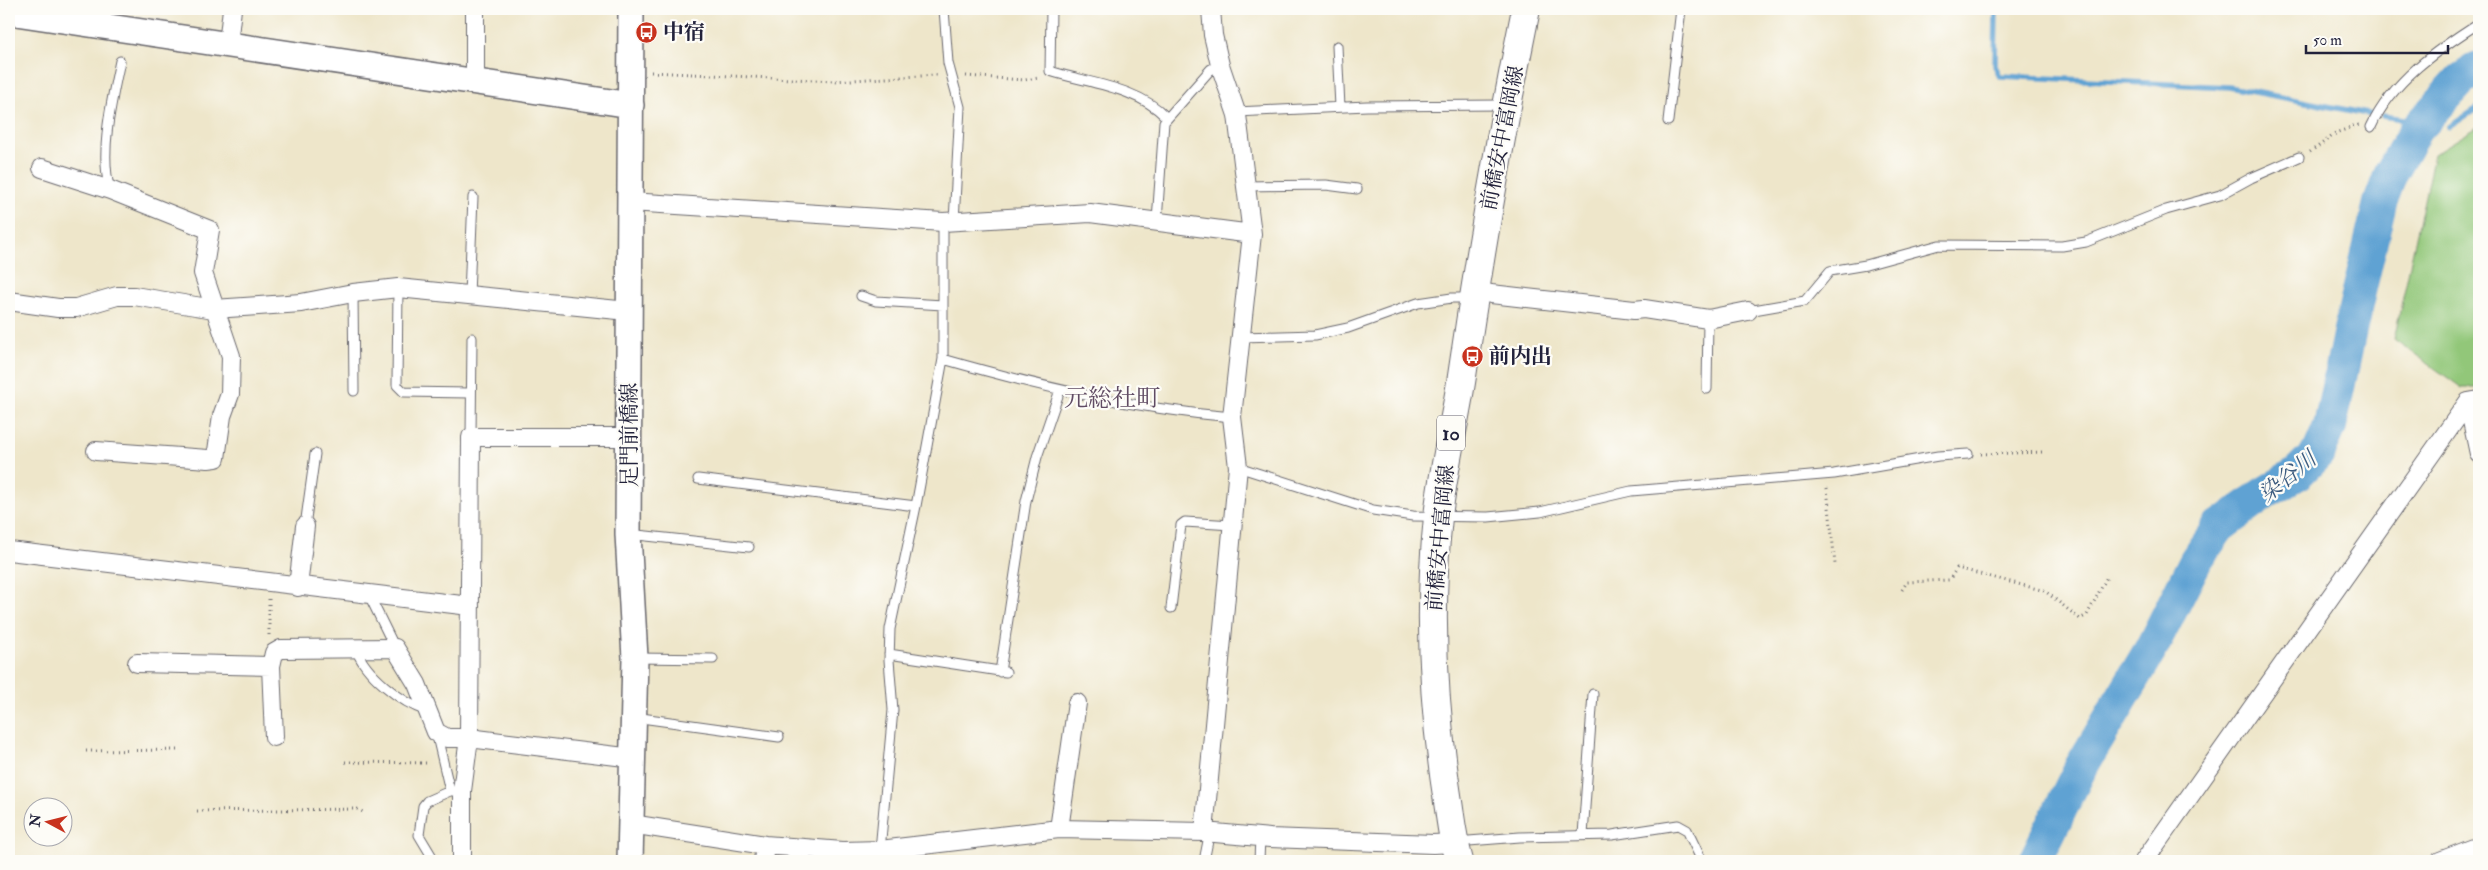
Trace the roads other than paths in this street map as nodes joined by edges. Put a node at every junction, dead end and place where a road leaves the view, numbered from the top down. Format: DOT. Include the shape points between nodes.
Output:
graph roads {
  1 [pos="232,9"];
  2 [pos="475,9"];
  3 [pos="631,9"];
  4 [pos="944,9"];
  5 [pos="1052,9"];
  6 [pos="1211,9"];
  7 [pos="1526,9"];
  8 [pos="1681,9"];
  9 [pos="9,12"];
  10 [pos="2479,23"];
  11 [pos="228,44"];
  12 [pos="1337,46"];
  13 [pos="120,61"];
  14 [pos="1220,65"];
  15 [pos="474,81"];
  16 [pos="631,104"];
  17 [pos="1508,105"];
  18 [pos="1340,107"];
  19 [pos="1236,112"];
  20 [pos="1166,117"];
  21 [pos="1668,121"];
  22 [pos="2371,127"];
  23 [pos="2299,158"];
  24 [pos="42,168"];
  25 [pos="1246,186"];
  26 [pos="1357,189"];
  27 [pos="110,190"];
  28 [pos="473,197"];
  29 [pos="630,202"];
  30 [pos="1157,221"];
  31 [pos="949,222"];
  32 [pos="1252,234"];
  33 [pos="398,288"];
  34 [pos="353,293"];
  35 [pos="1473,294"];
  36 [pos="469,295"];
  37 [pos="862,296"];
  38 [pos="9,301"];
  39 [pos="943,305"];
  40 [pos="214,309"];
  41 [pos="629,309"];
  42 [pos="1748,311"];
  43 [pos="1708,318"];
  44 [pos="1241,337"];
  45 [pos="472,338"];
  46 [pos="943,359"];
  47 [pos="1708,388"];
  48 [pos="1060,390"];
  49 [pos="354,391"];
  50 [pos="470,393"];
  51 [pos="2474,401"];
  52 [pos="1232,417"];
  53 [pos="471,437"];
  54 [pos="629,437"];
  55 [pos="96,451"];
  56 [pos="315,454"];
  57 [pos="1968,454"];
  58 [pos="2479,454"];
  59 [pos="1238,467"];
  60 [pos="698,479"];
  61 [pos="916,506"];
  62 [pos="1438,516"];
  63 [pos="305,526"];
  64 [pos="1232,526"];
  65 [pos="628,534"];
  66 [pos="749,547"];
  67 [pos="9,552"];
  68 [pos="298,587"];
  69 [pos="369,595"];
  70 [pos="470,606"];
  71 [pos="1171,608"];
  72 [pos="395,648"];
  73 [pos="356,649"];
  74 [pos="889,654"];
  75 [pos="635,658"];
  76 [pos="714,659"];
  77 [pos="272,660"];
  78 [pos="138,663"];
  79 [pos="1592,694"];
  80 [pos="1077,703"];
  81 [pos="428,711"];
  82 [pos="634,717"];
  83 [pos="436,732"];
  84 [pos="274,737"];
  85 [pos="779,737"];
  86 [pos="469,738"];
  87 [pos="633,758"];
  88 [pos="456,791"];
  89 [pos="631,824"];
  90 [pos="1059,829"];
  91 [pos="1204,832"];
  92 [pos="1583,835"];
  93 [pos="1260,837"];
  94 [pos="2479,846"];
  95 [pos="880,850"];
  96 [pos="1456,852"];
  97 [pos="764,853"];
  98 [pos="819,856"];
  99 [pos="430,861"];
  100 [pos="462,861"];
  101 [pos="630,861"];
  102 [pos="1204,861"];
  103 [pos="1259,861"];
  104 [pos="1702,861"];
  105 [pos="2144,861"];
  106 [pos="2440,861"];
  1 -- 11 [label="street"];
  2 -- 15 [label="street"];
  3 -- 16 [label="main road, 足門前橋線"];
  4 -- 31 [label="lane" via="945,46 960,107"];
  5 -- 20 [label="lane" via="1050,71 1115,86"];
  6 -- 14 [label="street"];
  7 -- 17 [label="main road, 前橋安中富岡線 / 10"];
  8 -- 21 [label="lane"];
  9 -- 11 [label="main road"];
  10 -- 22 [label="lane" via="2408,77 2376,115"];
  11 -- 15 [label="main road"];
  12 -- 18 [label="lane"];
  13 -- 27 [label="lane" via="107,142 106,176"];
  14 -- 19 [label="street"];
  14 -- 20 [label="lane" via="1211,70"];
  15 -- 16 [label="main road"];
  16 -- 29 [label="main road, 足門前橋線"];
  17 -- 18 [label="lane"];
  17 -- 35 [label="main road, 前橋安中富岡線 / 10"];
  18 -- 19 [label="lane"];
  19 -- 25 [label="street"];
  20 -- 30 [label="lane"];
  23 -- 42 [label="lane" via="2220,195 2166,210 2086,242 2062,246 1950,244 1924,248 1866,265 1830,271 1805,301"];
  24 -- 27 [label="street"];
  25 -- 26 [label="lane"];
  25 -- 32 [label="street"];
  27 -- 40 [label="street" via="210,230 203,273"];
  28 -- 36 [label="lane"];
  29 -- 31 [label="street"];
  29 -- 41 [label="main road, 足門前橋線"];
  30 -- 31 [label="street" via="1090,213"];
  30 -- 32 [label="street"];
  31 -- 39 [label="lane"];
  32 -- 44 [label="street"];
  33 -- 34 [label="street"];
  33 -- 36 [label="street"];
  33 -- 50 [label="lane" via="400,390"];
  34 -- 40 [label="street" via="301,303"];
  34 -- 49 [label="lane"];
  35 -- 43 [label="street"];
  35 -- 44 [label="lane" via="1418,303 1348,328 1315,335"];
  35 -- 62 [label="main road, 前橋安中富岡線 / 10"];
  36 -- 41 [label="street"];
  37 -- 39 [label="lane" via="876,301"];
  38 -- 40 [label="street" via="76,308 117,296 134,296"];
  39 -- 46 [label="lane"];
  40 -- 55 [label="street" via="231,365 230,394 222,416 216,458"];
  41 -- 54 [label="main road, 足門前橋線"];
  42 -- 43 [label="street"];
  43 -- 47 [label="lane"];
  44 -- 52 [label="street"];
  45 -- 50 [label="lane"];
  46 -- 48 [label="lane"];
  46 -- 61 [label="lane"];
  48 -- 52 [label="lane" via="1193,414"];
  48 -- 74 [label="lane" via="1026,501 1003,672"];
  50 -- 53 [label="lane"];
  51 -- 58 [label="street"];
  51 -- 105 [label="street"];
  52 -- 59 [label="street"];
  53 -- 54 [label="street"];
  53 -- 70 [label="street"];
  54 -- 65 [label="main road, 足門前橋線"];
  56 -- 63 [label="lane"];
  57 -- 62 [label="lane" via="1825,475 1631,491 1540,512 1488,517"];
  59 -- 62 [label="lane" via="1373,510"];
  59 -- 64 [label="street"];
  60 -- 61 [label="lane"];
  61 -- 74 [label="lane" via="890,629"];
  62 -- 96 [label="main road, 前橋安中富岡線 / 10" via="1433,674 1441,758"];
  63 -- 68 [label="street"];
  64 -- 71 [label="lane" via="1185,522 1181,525"];
  64 -- 91 [label="street"];
  65 -- 66 [label="lane"];
  65 -- 75 [label="main road, 足門前橋線"];
  67 -- 68 [label="street"];
  68 -- 69 [label="street"];
  69 -- 70 [label="street"];
  69 -- 72 [label="lane"];
  70 -- 86 [label="street"];
  72 -- 73 [label="street"];
  72 -- 81 [label="street" via="417,684"];
  73 -- 77 [label="street" via="289,649"];
  73 -- 81 [label="lane" via="359,658 395,695"];
  74 -- 95 [label="lane" via="893,710"];
  75 -- 76 [label="lane"];
  75 -- 82 [label="main road, 足門前橋線"];
  77 -- 78 [label="street"];
  77 -- 84 [label="street"];
  79 -- 92 [label="lane"];
  80 -- 90 [label="street"];
  81 -- 83 [label="street"];
  82 -- 85 [label="lane"];
  82 -- 87 [label="main road, 足門前橋線"];
  83 -- 86 [label="street" via="447,738"];
  83 -- 88 [label="lane" via="443,761"];
  86 -- 87 [label="street"];
  86 -- 88 [label="street"];
  87 -- 89 [label="main road, 足門前橋線"];
  88 -- 99 [label="lane" via="427,801 423,806 419,835 431,855"];
  88 -- 100 [label="street"];
  89 -- 97 [label="street"];
  89 -- 101 [label="main road, 足門前橋線"];
  90 -- 91 [label="street"];
  90 -- 95 [label="street"];
  91 -- 93 [label="street"];
  91 -- 102 [label="lane" via="1208,842"];
  92 -- 96 [label="lane" via="1520,837"];
  92 -- 104 [label="lane" via="1612,835 1678,826 1687,830"];
  93 -- 96 [label="street" via="1433,844"];
  93 -- 103 [label="lane"];
  94 -- 106 [label="street"];
  95 -- 98 [label="street"];
  97 -- 98 [label="street"];
}
